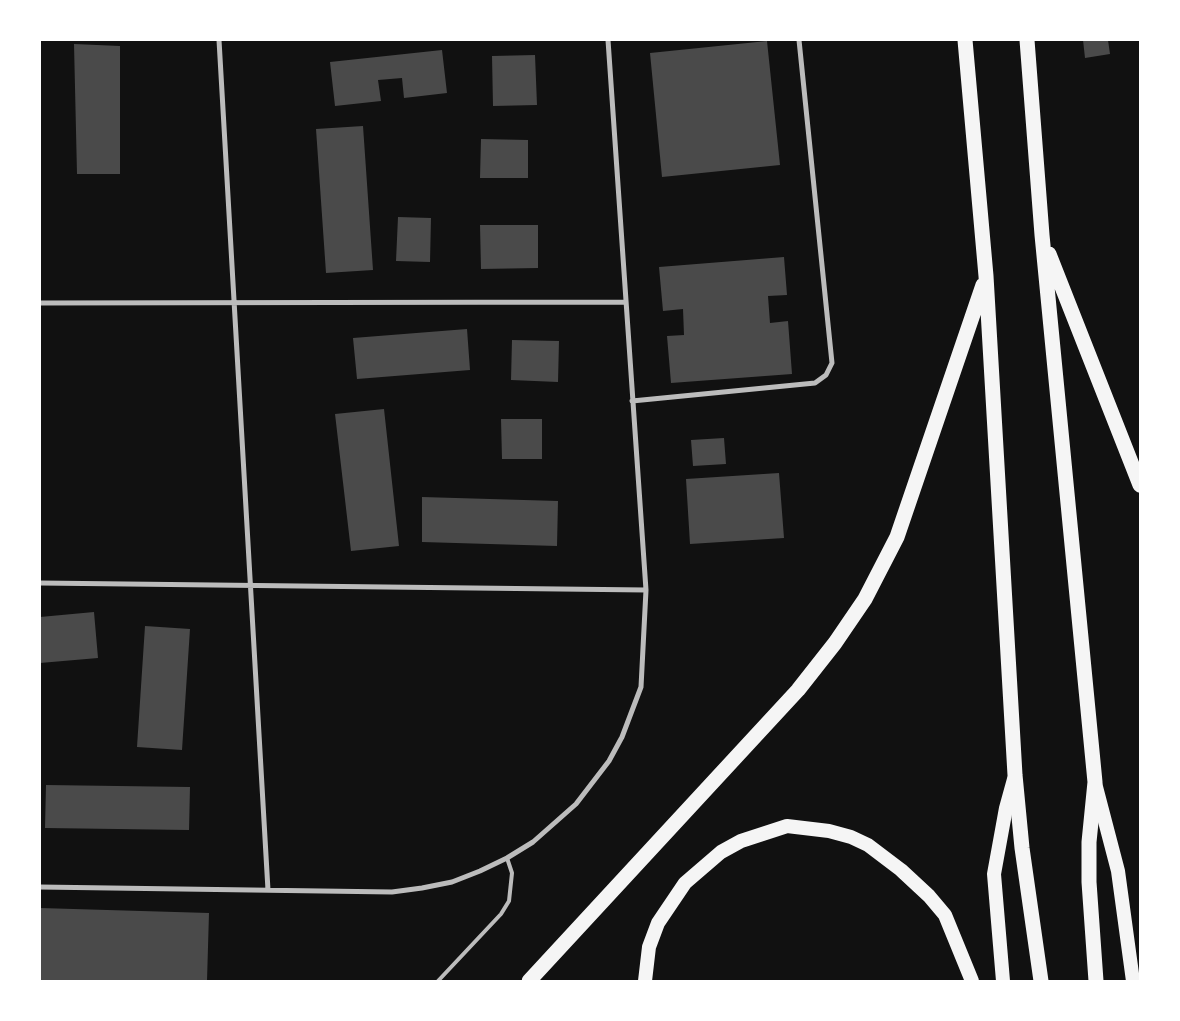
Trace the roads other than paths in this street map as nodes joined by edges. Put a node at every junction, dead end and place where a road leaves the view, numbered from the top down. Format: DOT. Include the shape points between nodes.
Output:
graph roads {
  1 [pos="219,40"];
  2 [pos="608,40"];
  3 [pos="799,40"];
  4 [pos="966,40"];
  5 [pos="1026,40"];
  6 [pos="1042,235"];
  7 [pos="986,276"];
  8 [pos="625,302"];
  9 [pos="40,303"];
  10 [pos="234,304"];
  11 [pos="632,400"];
  12 [pos="1140,485"];
  13 [pos="40,583"];
  14 [pos="250,585"];
  15 [pos="646,590"];
  16 [pos="1015,776"];
  17 [pos="1095,782"];
  18 [pos="508,858"];
  19 [pos="40,886"];
  20 [pos="268,890"];
  21 [pos="1140,963"];
  22 [pos="1133,980"];
  23 [pos="438,981"];
  24 [pos="530,981"];
  25 [pos="645,981"];
  26 [pos="972,981"];
  27 [pos="1003,981"];
  28 [pos="1041,981"];
  29 [pos="1096,981"];
  1 -- 10 [label="street"];
  2 -- 8 [label="street"];
  3 -- 11 [label="street" via="832,363 826,375 815,382"];
  4 -- 7 [label="highway"];
  5 -- 6 [label="highway"];
  6 -- 12 [label="highway"];
  6 -- 17 [label="highway"];
  7 -- 16 [label="highway"];
  7 -- 24 [label="highway" via="897,537 866,599 798,690"];
  8 -- 10 [label="street"];
  8 -- 11 [label="street"];
  9 -- 10 [label="street"];
  10 -- 14 [label="street"];
  11 -- 15 [label="street"];
  13 -- 14 [label="street"];
  14 -- 15 [label="street"];
  14 -- 20 [label="street"];
  15 -- 18 [label="street" via="641,687 622,737 594,783 576,804 534,842"];
  16 -- 27 [label="highway" via="994,874"];
  16 -- 28 [label="highway"];
  17 -- 22 [label="highway" via="1118,871"];
  17 -- 29 [label="highway" via="1089,882"];
  18 -- 20 [label="street" via="452,882 422,888 392,892"];
  18 -- 23 [label="lane" via="512,873 509,901 501,914"];
  19 -- 20 [label="street"];
  21 -- 22 [label="highway"];
  25 -- 26 [label="highway" via="649,947 658,923 686,883 721,852 741,841 787,826 851,837 868,845 901,870 945,915"];
}
